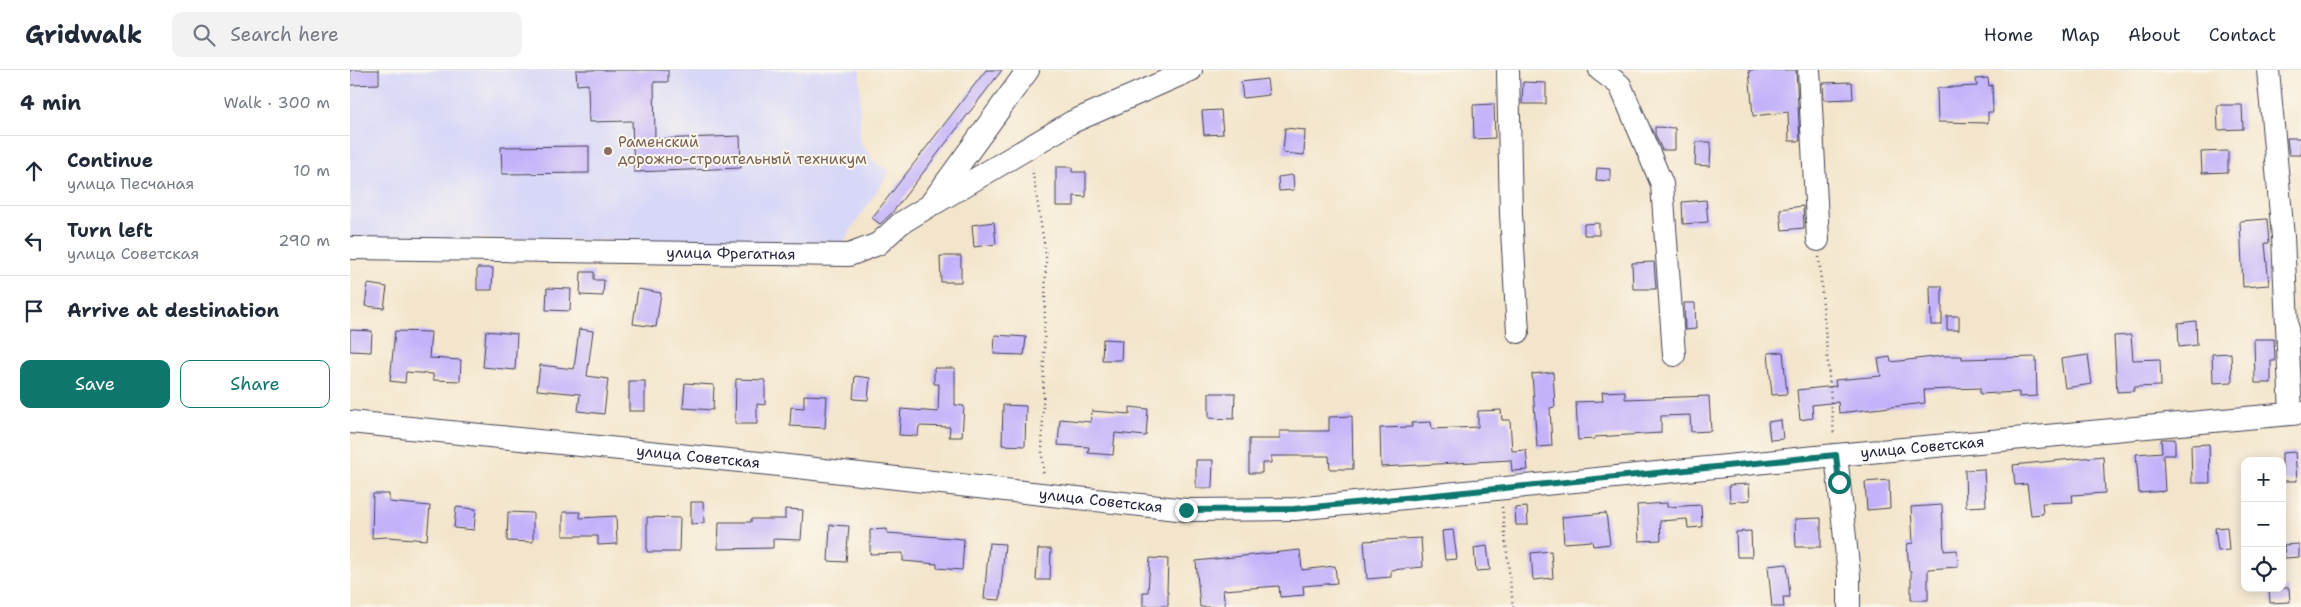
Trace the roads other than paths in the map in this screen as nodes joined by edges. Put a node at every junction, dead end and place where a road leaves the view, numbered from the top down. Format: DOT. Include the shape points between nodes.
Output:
graph roads {
  1 [pos="1028,70"];
  2 [pos="1191,70"];
  3 [pos="1508,70"];
  4 [pos="1600,70"];
  5 [pos="1809,70"];
  6 [pos="2268,70"];
  7 [pos="929,206"];
  8 [pos="1818,240"];
  9 [pos="350,248"];
  10 [pos="1518,332"];
  11 [pos="1674,355"];
  12 [pos="2296,414"];
  13 [pos="350,422"];
  14 [pos="1836,455"];
  15 [pos="1849,607"];
  1 -- 7 [label="street, улица Фрегатная"];
  2 -- 7 [label="street" via="1072,122"];
  3 -- 10 [label="street"];
  4 -- 11 [label="street" via="1620,85 1662,184"];
  5 -- 8 [label="street"];
  6 -- 12 [label="street"];
  7 -- 9 [label="street, улица Фрегатная" via="901,223 878,244 849,255"];
  12 -- 14 [label="street, улица Советская"];
  13 -- 14 [label="street, улица Советская" via="1186,510 1294,509"];
  14 -- 15 [label="street" via="1849,575"];
}
